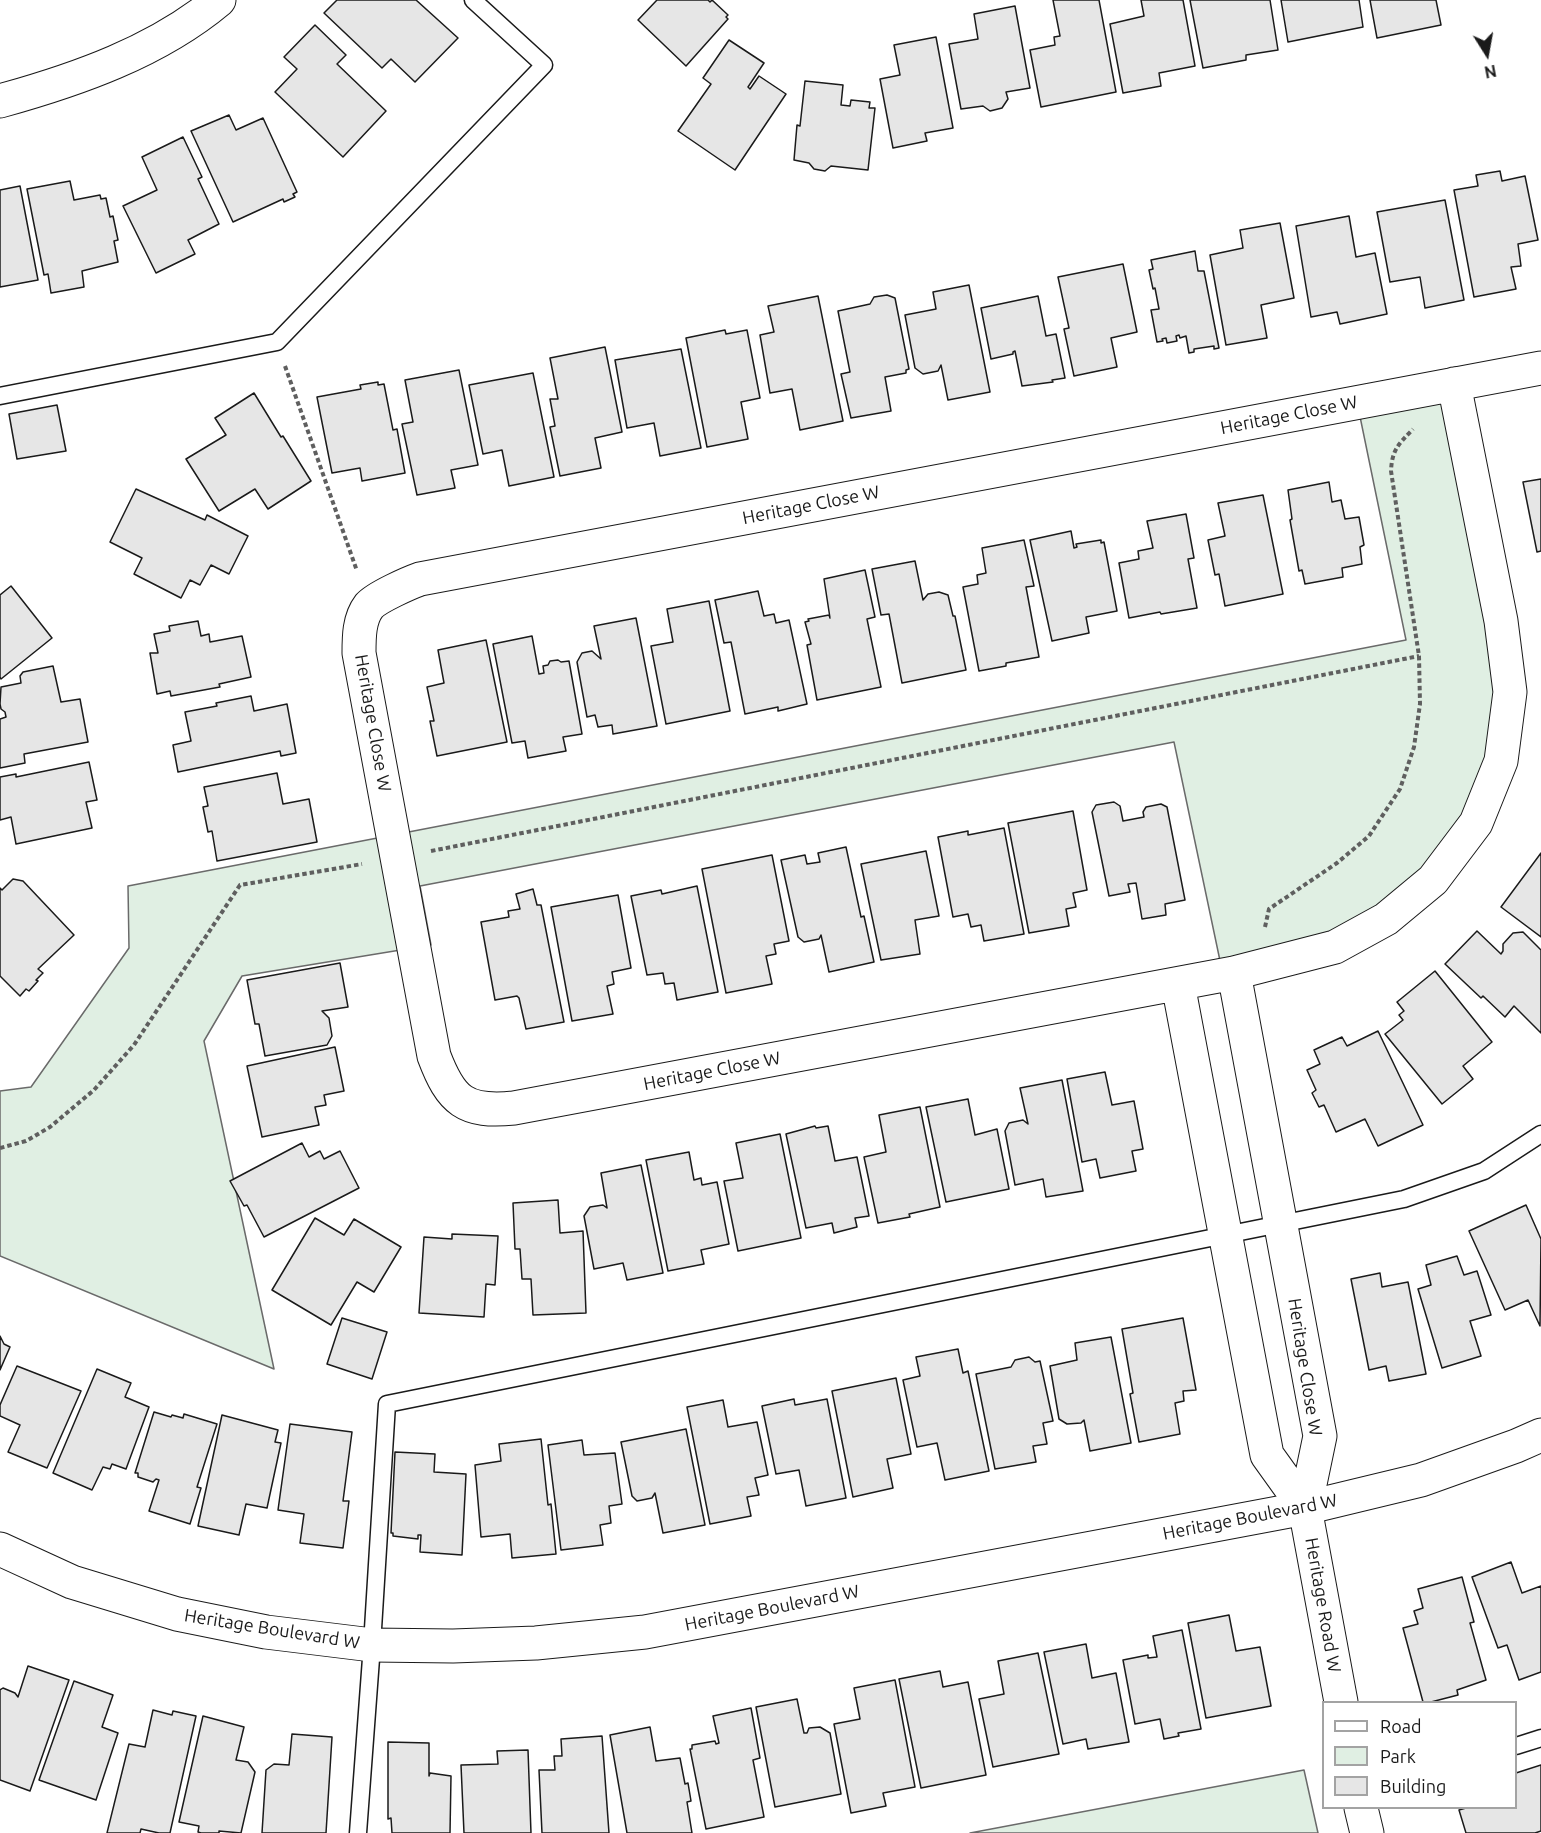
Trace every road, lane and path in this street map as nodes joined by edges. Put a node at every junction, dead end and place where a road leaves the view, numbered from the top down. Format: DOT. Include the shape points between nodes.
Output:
graph roads {
  1 [pos="219,0"];
  2 [pos="473,0"];
  3 [pos="0,101"];
  4 [pos="277,342"];
  5 [pos="1541,368"];
  6 [pos="1454,384"];
  7 [pos="0,396"];
  8 [pos="1415,426"];
  9 [pos="370,606"];
  10 [pos="1419,656"];
  11 [pos="397,857"];
  12 [pos="1269,964"];
  13 [pos="1234,973"];
  14 [pos="1178,984"];
  15 [pos="1541,1134"];
  16 [pos="0,1148"];
  17 [pos="1280,1224"];
  18 [pos="1225,1235"];
  19 [pos="1541,1435"];
  20 [pos="1305,1508"];
  21 [pos="0,1549"];
  22 [pos="372,1645"];
  23 [pos="1341,1701"];
  24 [pos="1541,1738"];
  25 [pos="1517,1745"];
  26 [pos="1361,1809"];
  27 [pos="358,1833"];
  28 [pos="1367,1833"];
  1 -- 3 [label="street" via="199,17 126,58 54,86"];
  2 -- 4 [label="lane" via="544,65"];
  4 -- 7 [label="lane"];
  4 -- 9 [label="path"];
  5 -- 6 [label="street, Heritage Close W"];
  6 -- 9 [label="street, Heritage Close W" via="420,579"];
  6 -- 12 [label="street, Heritage Close W" via="1501,621 1510,692 1501,761 1476,823 1433,880 1386,919 1335,947"];
  8 -- 10 [label="path" via="1392,457 1391,471"];
  9 -- 11 [label="street, Heritage Close W" via="359,629 359,652"];
  10 -- 11 [label="path"];
  10 -- 12 [label="path" via="1420,704 1414,747 1400,789 1370,836 1269,909 1265,927"];
  11 -- 14 [label="street, Heritage Close W" via="434,1056 443,1079 458,1099 484,1109 514,1108"];
  11 -- 16 [label="path" via="240,885 134,1045 94,1090 50,1127 26,1141"];
  12 -- 13 [label="street, Heritage Close W"];
  13 -- 14 [label="street, Heritage Close W"];
  13 -- 17 [label="street, Heritage Close W"];
  14 -- 18 [label="street"];
  15 -- 17 [label="lane" via="1484,1171 1404,1200"];
  17 -- 18 [label="lane"];
  17 -- 20 [label="street, Heritage Close W" via="1320,1436"];
  18 -- 20 [label="street" via="1267,1455"];
  18 -- 22 [label="lane" via="387,1404"];
  19 -- 20 [label="street, Heritage Boulevard W" via="1421,1480"];
  20 -- 22 [label="street, Heritage Boulevard W" via="645,1632 536,1643"];
  20 -- 23 [label="street, Heritage Road W"];
  21 -- 22 [label="street, Heritage Boulevard W" via="72,1582 177,1614 266,1632"];
  22 -- 27 [label="lane"];
  24 -- 25 [label="lane"];
  26 -- 28 [label="street"];
}
